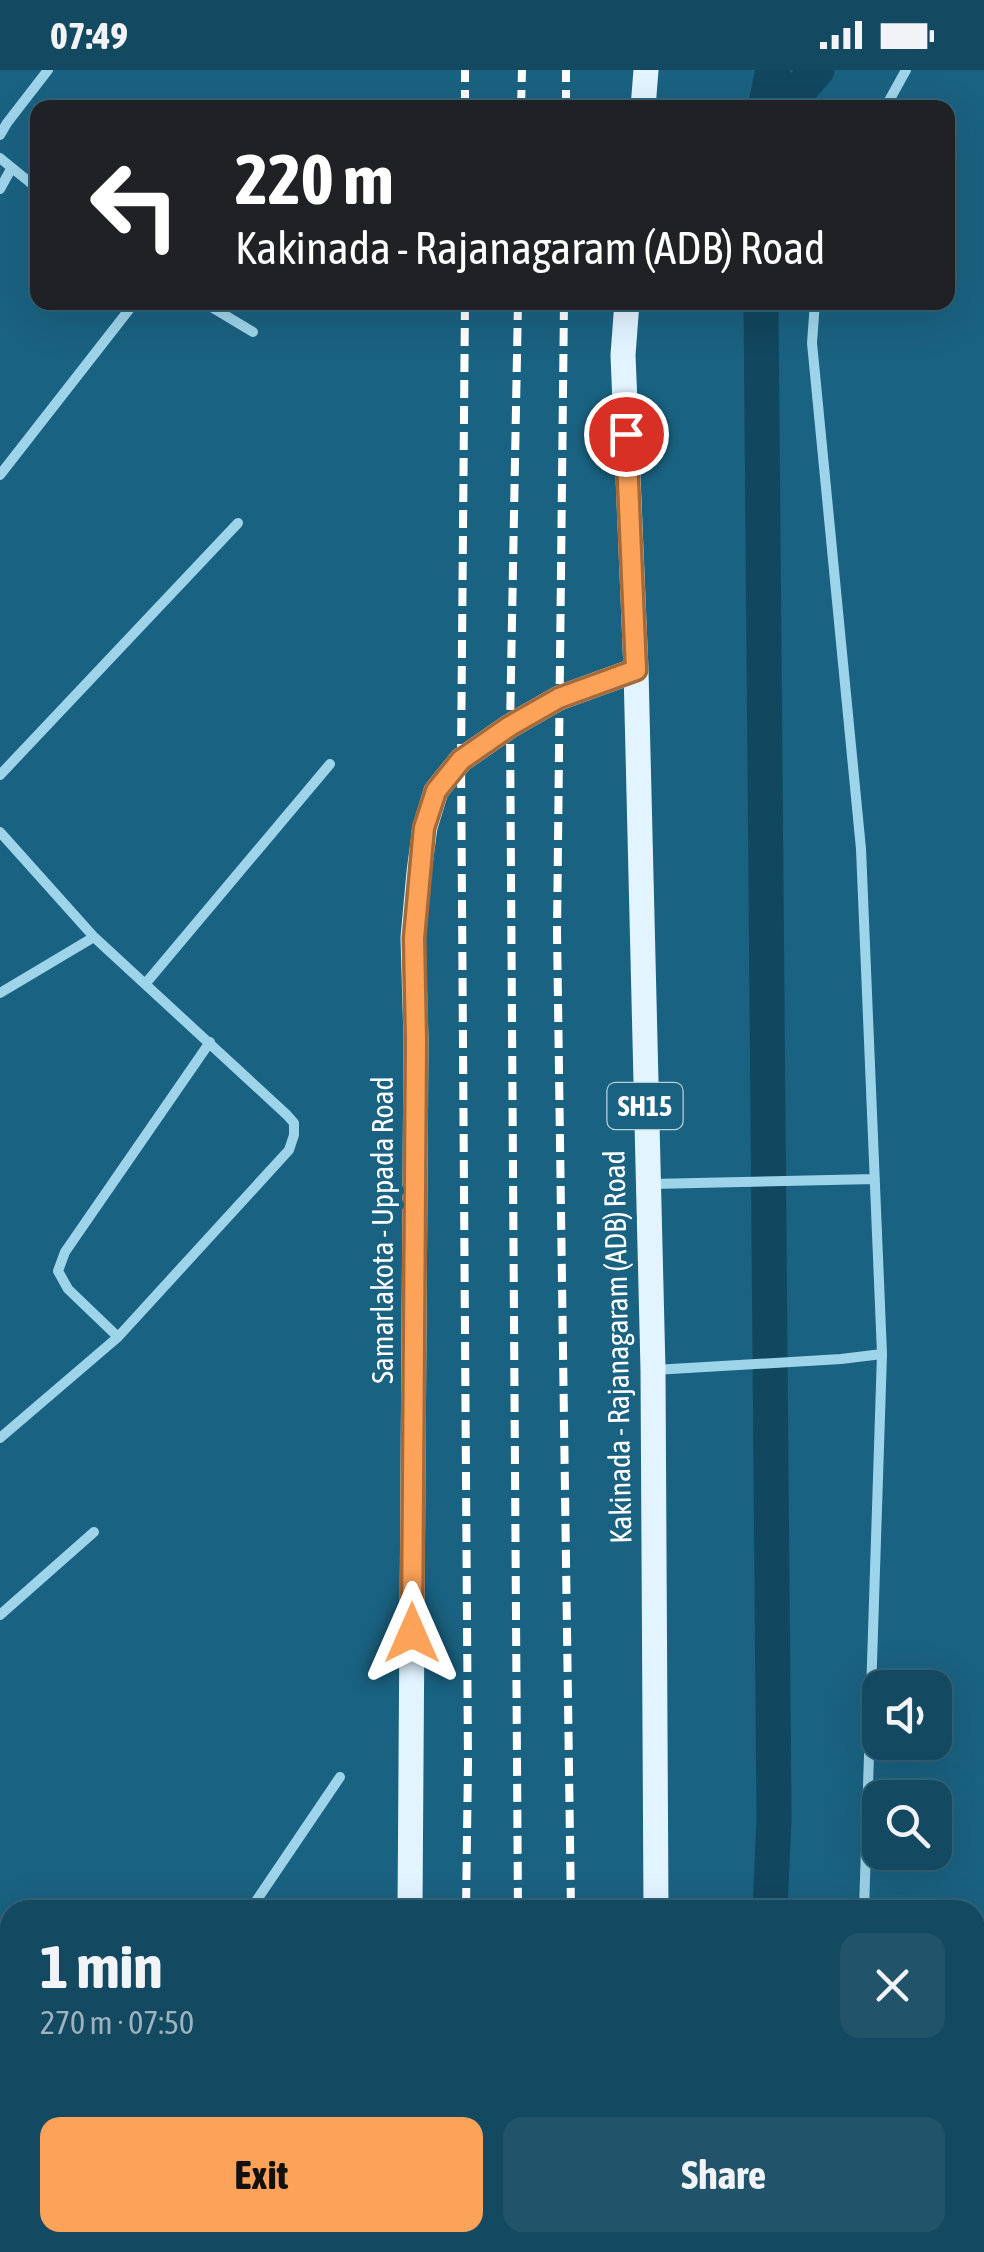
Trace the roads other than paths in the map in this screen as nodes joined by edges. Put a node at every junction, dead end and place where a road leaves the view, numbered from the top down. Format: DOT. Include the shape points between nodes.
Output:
graph roads {
  1 [pos="48,70"];
  2 [pos="646,70"];
  3 [pos="906,70"];
  4 [pos="644,100"];
  5 [pos="889,100"];
  6 [pos="0,135"];
  7 [pos="0,158"];
  8 [pos="11,170"];
  9 [pos="30,183"];
  10 [pos="0,189"];
  11 [pos="130,310"];
  12 [pos="216,310"];
  13 [pos="626,310"];
  14 [pos="814,310"];
  15 [pos="253,332"];
  16 [pos="0,475"];
  17 [pos="238,522"];
  18 [pos="636,670"];
  19 [pos="330,764"];
  20 [pos="0,775"];
  21 [pos="0,832"];
  22 [pos="94,937"];
  23 [pos="146,983"];
  24 [pos="0,994"];
  25 [pos="210,1042"];
  26 [pos="875,1180"];
  27 [pos="648,1184"];
  28 [pos="118,1338"];
  29 [pos="882,1354"];
  30 [pos="653,1370"];
  31 [pos="0,1438"];
  32 [pos="94,1532"];
  33 [pos="0,1616"];
  34 [pos="340,1777"];
  35 [pos="257,1900"];
  36 [pos="410,1900"];
  37 [pos="656,1900"];
  38 [pos="864,1900"];
  1 -- 6 [label="street"];
  2 -- 4 [label="main road"];
  3 -- 5 [label="street"];
  7 -- 8 [label="street"];
  8 -- 9 [label="street"];
  8 -- 10 [label="street"];
  11 -- 16 [label="street"];
  12 -- 15 [label="street"];
  13 -- 18 [label="main road, Kakinada - Rajanagaram (ADB) Road / SH15"];
  14 -- 26 [label="street" via="861,848"];
  17 -- 20 [label="street"];
  18 -- 27 [label="main road, Kakinada - Rajanagaram (ADB) Road / SH15"];
  18 -- 36 [label="main road, Samarlakota - Uppada Road" via="559,698 461,760 436,791 424,828 414,938"];
  19 -- 23 [label="street"];
  21 -- 22 [label="street"];
  22 -- 23 [label="street"];
  22 -- 24 [label="street"];
  23 -- 25 [label="street"];
  25 -- 28 [label="street" via="58,1271"];
  25 -- 28 [label="street" via="294,1123 290,1150"];
  26 -- 27 [label="street"];
  26 -- 29 [label="street"];
  27 -- 30 [label="main road, Kakinada - Rajanagaram (ADB) Road / SH15"];
  28 -- 31 [label="street"];
  29 -- 30 [label="street"];
  29 -- 38 [label="street"];
  30 -- 37 [label="main road, Kakinada - Rajanagaram (ADB) Road / SH15"];
  32 -- 33 [label="street"];
  34 -- 35 [label="street"];
}
